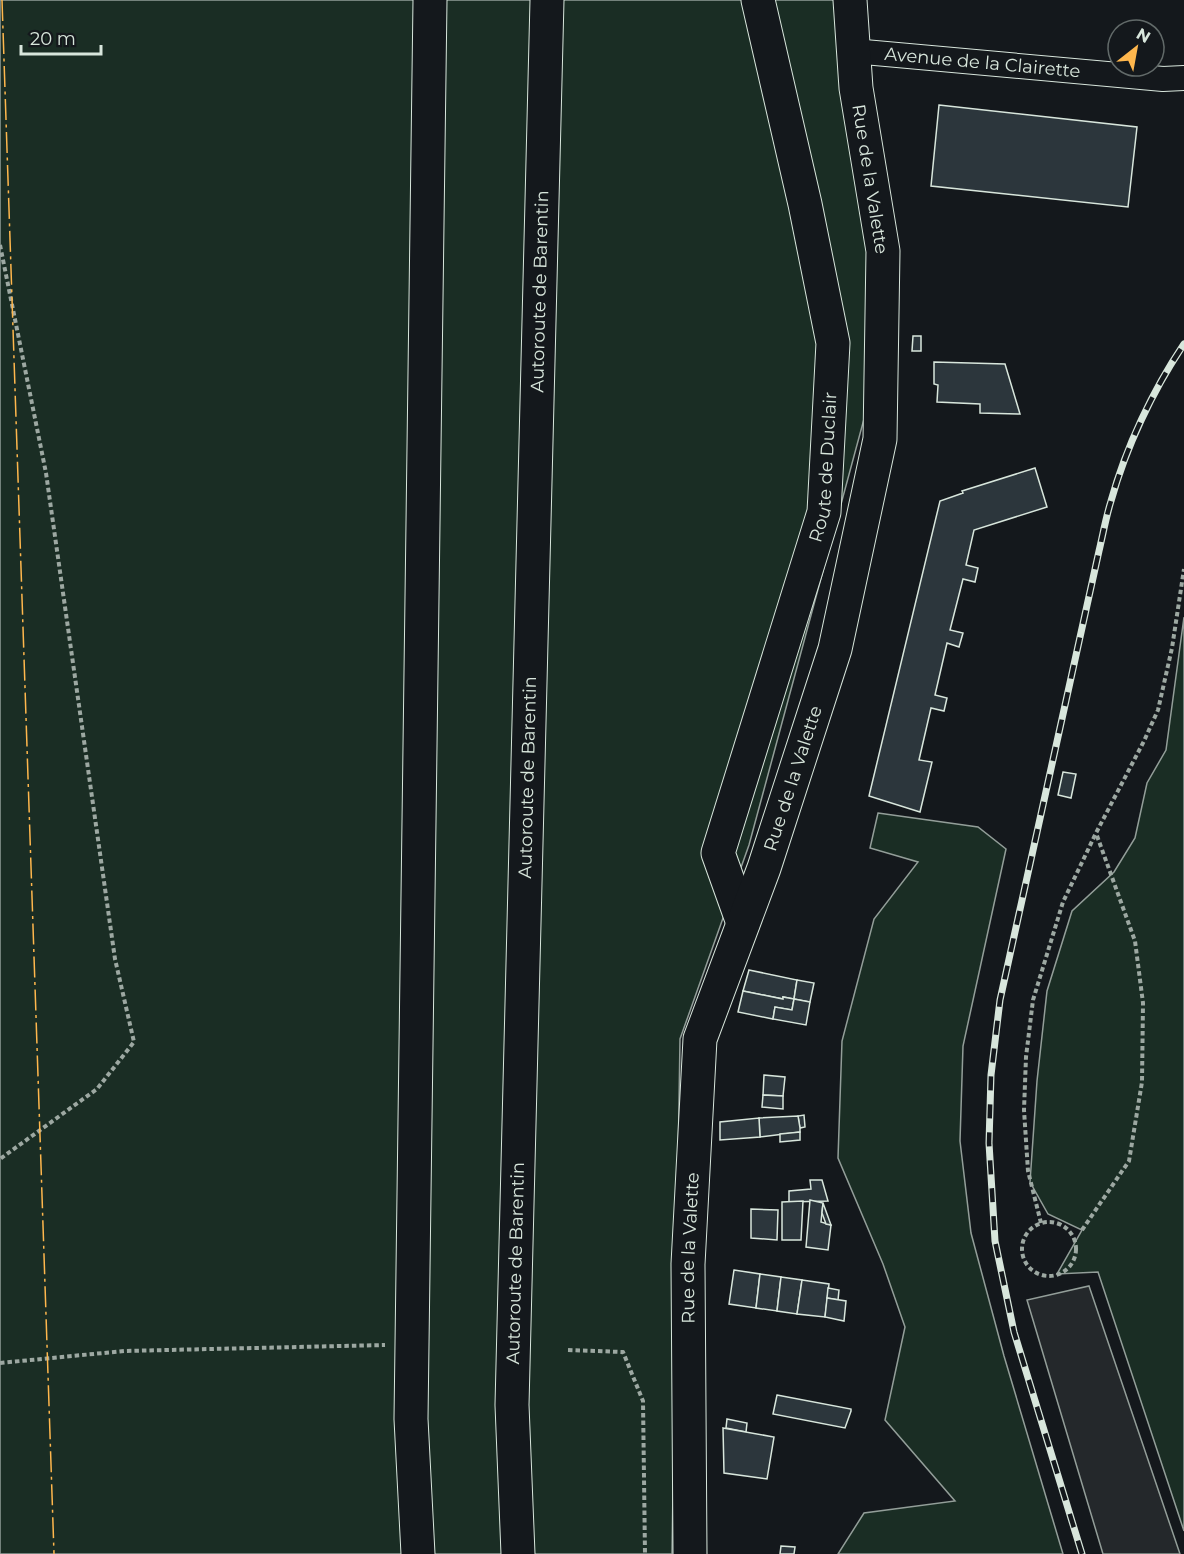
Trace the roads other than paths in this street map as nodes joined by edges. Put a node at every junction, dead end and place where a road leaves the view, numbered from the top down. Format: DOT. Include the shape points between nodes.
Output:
graph roads {
  1 [pos="430,0"];
  2 [pos="546,0"];
  3 [pos="758,0"];
  4 [pos="850,0"];
  5 [pos="853,51"];
  6 [pos="1184,78"];
  7 [pos="743,923"];
  8 [pos="418,1554"];
  9 [pos="518,1554"];
  10 [pos="690,1554"];
  1 -- 8 [label="main road" via="411,1419"];
  2 -- 9 [label="main road, Autoroute de Barentin" via="512,1405"];
  3 -- 7 [label="main road, Route de Duclair" via="833,343 824,512 718,852"];
  4 -- 5 [label="main road, Rue de la Valette"];
  5 -- 6 [label="street, Avenue de la Clairette"];
  5 -- 7 [label="main road, Rue de la Valette" via="883,251 880,439 835,649"];
  7 -- 10 [label="main road, Rue de la Valette" via="700,1039 688,1264"];
}
